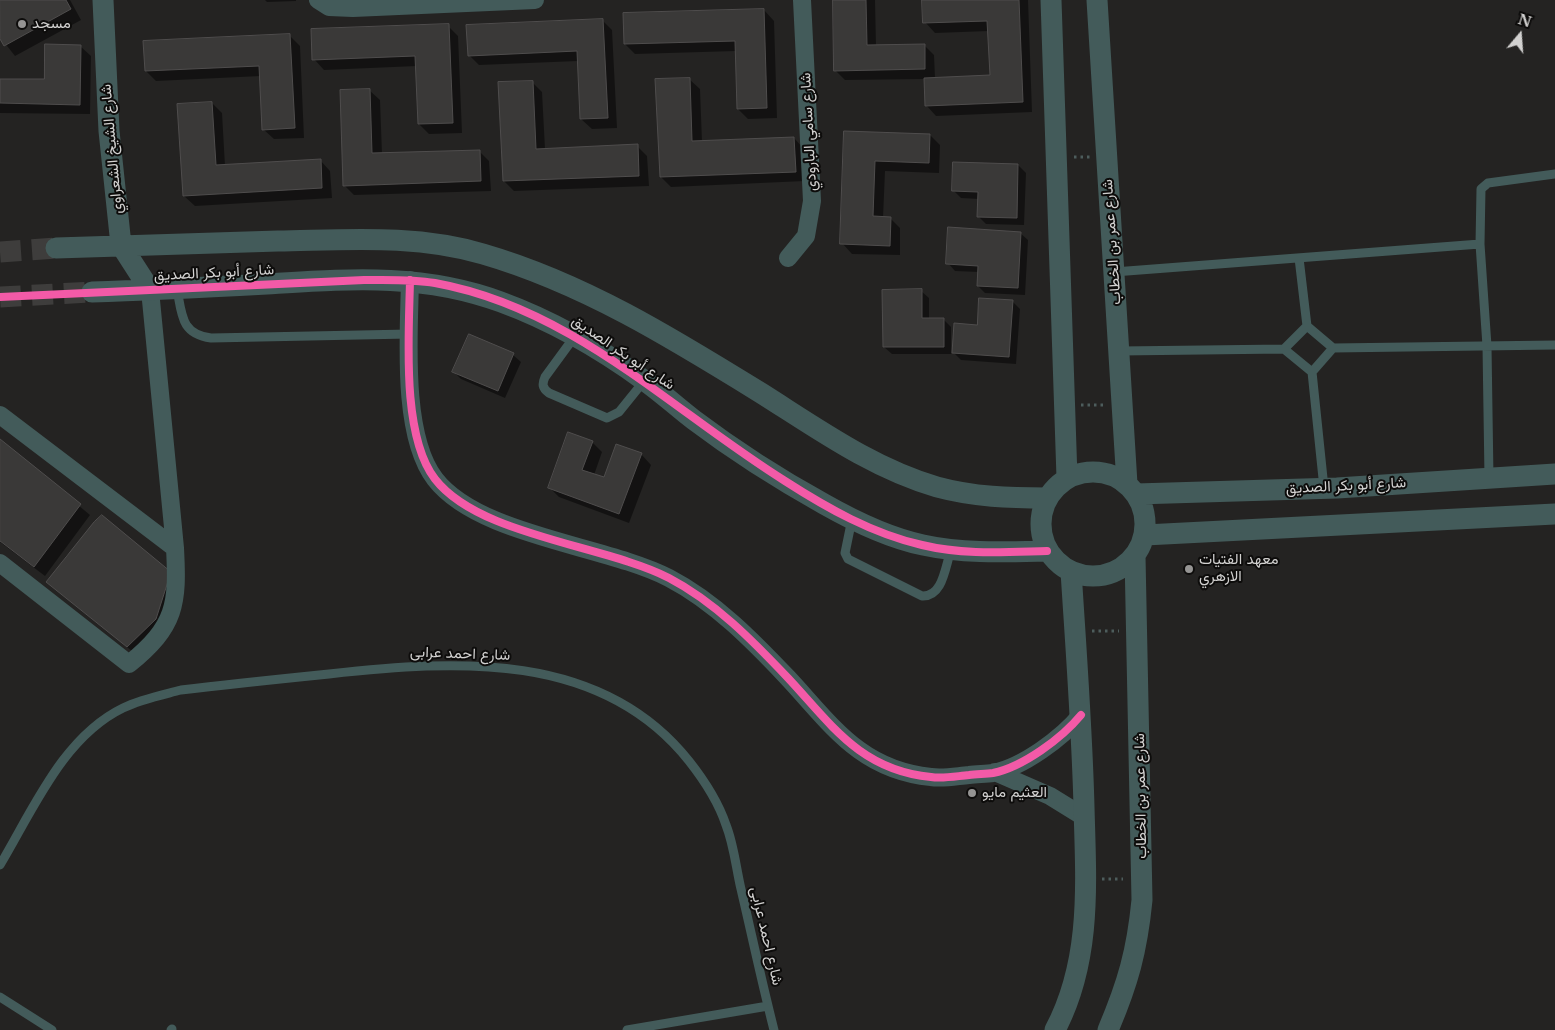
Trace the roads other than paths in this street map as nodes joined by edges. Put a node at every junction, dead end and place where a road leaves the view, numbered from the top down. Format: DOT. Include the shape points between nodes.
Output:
graph roads {
  1 [pos="103,0"];
  2 [pos="535,0"];
  3 [pos="802,0"];
  4 [pos="1051,0"];
  5 [pos="1097,0"];
  6 [pos="323,3"];
  7 [pos="1555,174"];
  8 [pos="1480,244"];
  9 [pos="122,245"];
  10 [pos="56,248"];
  11 [pos="788,258"];
  12 [pos="1299,258"];
  13 [pos="1114,272"];
  14 [pos="410,280"];
  15 [pos="177,288"];
  16 [pos="150,290"];
  17 [pos="92,292"];
  18 [pos="1307,326"];
  19 [pos="409,334"];
  20 [pos="576,336"];
  21 [pos="1555,345"];
  22 [pos="1487,346"];
  23 [pos="1333,348"];
  24 [pos="1284,349"];
  25 [pos="1119,351"];
  26 [pos="1312,372"];
  27 [pos="645,381"];
  28 [pos="0,415"];
  29 [pos="1555,474"];
  30 [pos="1067,478"];
  31 [pos="1489,478"];
  32 [pos="1324,488"];
  33 [pos="1132,489"];
  34 [pos="1047,498"];
  35 [pos="1555,514"];
  36 [pos="852,519"];
  37 [pos="1144,535"];
  38 [pos="175,548"];
  39 [pos="951,550"];
  40 [pos="1047,551"];
  41 [pos="1135,556"];
  42 [pos="0,563"];
  43 [pos="1071,571"];
  44 [pos="1081,715"];
  45 [pos="995,772"];
  46 [pos="1084,817"];
  47 [pos="0,865"];
  48 [pos="0,998"];
  49 [pos="768,1006"];
  50 [pos="52,1030"];
  51 [pos="626,1030"];
  52 [pos="774,1030"];
  53 [pos="1055,1030"];
  54 [pos="1108,1030"];
  1 -- 9 [label="street, شارع الشيخ الشعراوي" via="108,132"];
  2 -- 6 [label="street" via="353,8"];
  3 -- 11 [label="street, شارع سامي البارودي" via="812,201 806,236"];
  4 -- 30 [label="street"];
  5 -- 13 [label="street, شارع عمر بن الخطاب"];
  7 -- 8 [label="lane" via="1483,185 1480,194"];
  8 -- 12 [label="lane"];
  8 -- 22 [label="lane"];
  9 -- 10 [label="street, شارع أبو بكر الصديق"];
  9 -- 16 [label="street, شارع الشيخ الشعراوي"];
  9 -- 34 [label="street, شارع أبو بكر الصديق" via="384,240 428,242 482,254 548,277 615,306 688,347 851,451 897,472 937,487 988,498"];
  12 -- 13 [label="lane"];
  12 -- 18 [label="lane"];
  13 -- 25 [label="street, شارع عمر بن الخطاب"];
  14 -- 15 [label="street, شارع أبو بكر الصديق"];
  14 -- 19 [label="street"];
  14 -- 20 [label="street, شارع أبو بكر الصديق" via="466,290 499,301 536,315"];
  15 -- 16 [label="street, شارع أبو بكر الصديق"];
  15 -- 19 [label="lane" via="187,328 198,336"];
  16 -- 17 [label="street, شارع أبو بكر الصديق"];
  16 -- 38 [label="street"];
  18 -- 23 [label="lane"];
  18 -- 24 [label="lane"];
  19 -- 45 [label="street" via="413,420 422,452 435,479 454,496 479,514 515,528 670,578 708,603 750,638 818,714 869,758 932,778"];
  20 -- 27 [label="street, شارع أبو بكر الصديق"];
  20 -- 27 [label="lane" via="542,383 549,393 607,418 619,412"];
  21 -- 22 [label="lane"];
  22 -- 23 [label="lane"];
  22 -- 31 [label="lane"];
  23 -- 26 [label="lane"];
  24 -- 25 [label="lane"];
  24 -- 26 [label="lane"];
  25 -- 33 [label="street, شارع عمر بن الخطاب"];
  26 -- 32 [label="lane"];
  27 -- 36 [label="street, شارع أبو بكر الصديق" via="744,455"];
  28 -- 38 [label="street"];
  29 -- 31 [label="street, شارع أبو بكر الصديق"];
  30 -- 33 [label="street" via="1095,471 1112,475"];
  30 -- 34 [label="street"];
  31 -- 32 [label="street, شارع أبو بكر الصديق"];
  32 -- 33 [label="street, شارع أبو بكر الصديق"];
  33 -- 37 [label="street" via="1144,514"];
  34 -- 40 [label="street" via="1041,530"];
  35 -- 37 [label="street"];
  36 -- 39 [label="street, شارع أبو بكر الصديق" via="922,545"];
  36 -- 39 [label="lane" via="845,552 848,559 922,596 930,597 937,591"];
  37 -- 41 [label="street"];
  38 -- 42 [label="street" via="177,589 169,619 148,649 130,664"];
  39 -- 40 [label="street, شارع أبو بكر الصديق"];
  40 -- 43 [label="street"];
  41 -- 43 [label="street" via="1115,572 1099,576"];
  41 -- 54 [label="street, شارع عمر بن الخطاب" via="1142,880 1137,944 1129,977"];
  43 -- 44 [label="street"];
  44 -- 45 [label="street" via="1064,735 1029,757"];
  44 -- 46 [label="street"];
  45 -- 46 [label="street" via="1050,796"];
  46 -- 53 [label="street" via="1085,924 1077,972"];
  47 -- 49 [label="lane, شارع احمد عرابى" via="74,744 97,724 123,708 145,700 181,690 397,666 449,664 547,674 595,689 640,712 676,745 706,782 726,825"];
  48 -- 50 [label="lane"];
  49 -- 51 [label="lane"];
  49 -- 52 [label="lane, شارع احمد عرابى"];
}
